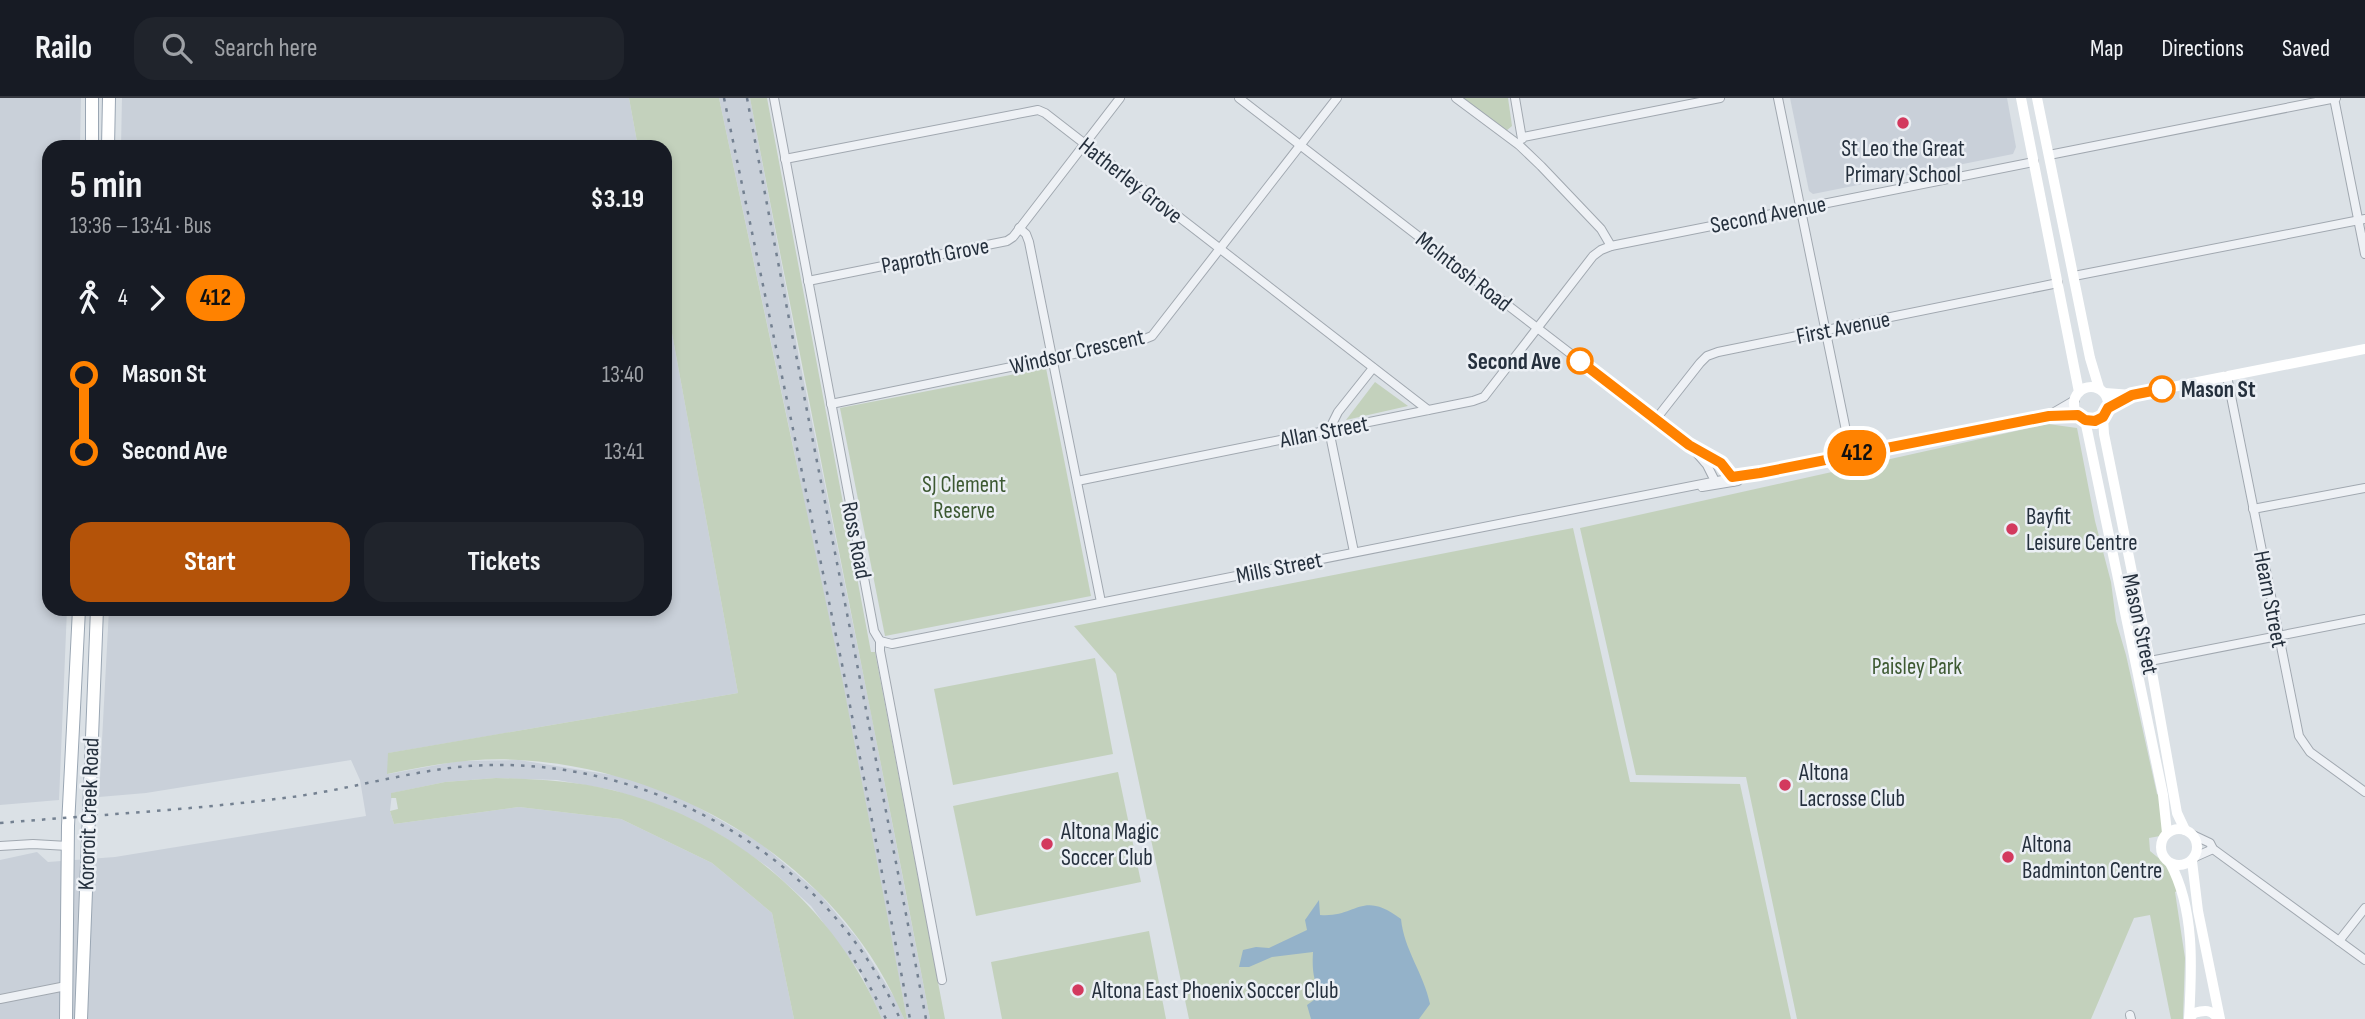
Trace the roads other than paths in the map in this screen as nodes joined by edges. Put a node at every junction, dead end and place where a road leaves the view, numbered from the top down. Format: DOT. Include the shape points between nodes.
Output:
graph roads {
  1 [pos="92,98"];
  2 [pos="109,98"];
  3 [pos="774,98"];
  4 [pos="1120,98"];
  5 [pos="1239,98"];
  6 [pos="1337,98"];
  7 [pos="1456,98"];
  8 [pos="1515,98"];
  9 [pos="1720,98"];
  10 [pos="1778,98"];
  11 [pos="2021,98"];
  12 [pos="2037,98"];
  13 [pos="2334,98"];
  14 [pos="92,140"];
  15 [pos="108,140"];
  16 [pos="1521,141"];
  17 [pos="1084,144"];
  18 [pos="1300,145"];
  19 [pos="2049,155"];
  20 [pos="785,159"];
  21 [pos="2034,162"];
  22 [pos="1800,207"];
  23 [pos="2361,219"];
  24 [pos="1019,228"];
  25 [pos="1611,246"];
  26 [pos="1220,249"];
  27 [pos="2365,254"];
  28 [pos="2074,276"];
  29 [pos="808,281"];
  30 [pos="2058,284"];
  31 [pos="1538,328"];
  32 [pos="1825,330"];
  33 [pos="2365,349"];
  34 [pos="1052,359"];
  35 [pos="1373,368"];
  36 [pos="2227,376"];
  37 [pos="2102,391"];
  38 [pos="2132,395"];
  39 [pos="2077,396"];
  40 [pos="831,404"];
  41 [pos="1428,410"];
  42 [pos="2106,412"];
  43 [pos="2049,416"];
  44 [pos="2082,417"];
  45 [pos="1656,419"];
  46 [pos="1329,430"];
  47 [pos="1689,445"];
  48 [pos="1850,455"];
  49 [pos="1732,479"];
  50 [pos="1077,481"];
  51 [pos="1716,483"];
  52 [pos="2365,488"];
  53 [pos="2253,509"];
  54 [pos="1354,552"];
  55 [pos="2135,596"];
  56 [pos="2122,599"];
  57 [pos="1101,602"];
  58 [pos="79,616"];
  59 [pos="97,616"];
  60 [pos="2365,619"];
  61 [pos="2279,636"];
  62 [pos="880,641"];
  63 [pos="2150,661"];
  64 [pos="73,726"];
  65 [pos="91,727"];
  66 [pos="71,749"];
  67 [pos="90,750"];
  68 [pos="2365,792"];
  69 [pos="2189,832"];
  70 [pos="2168,834"];
  71 [pos="0,846"];
  72 [pos="68,846"];
  73 [pos="2213,849"];
  74 [pos="2193,859"];
  75 [pos="2170,863"];
  76 [pos="2365,908"];
  77 [pos="2339,941"];
  78 [pos="2365,960"];
  79 [pos="942,981"];
  80 [pos="81,984"];
  81 [pos="66,986"];
  82 [pos="0,999"];
  83 [pos="66,1019"];
  84 [pos="81,1019"];
  85 [pos="2189,1019"];
  86 [pos="2219,1019"];
  1 -- 14 [label="main road"];
  2 -- 15 [label="main road"];
  3 -- 20 [label="street, Ross Road"];
  4 -- 17 [label="street, Paproth Grove"];
  5 -- 18 [label="street, McIntosh Road"];
  6 -- 18 [label="street, Windsor Crescent"];
  7 -- 16 [label="street"];
  8 -- 16 [label="street"];
  9 -- 16 [label="street"];
  10 -- 22 [label="street"];
  11 -- 21 [label="street"];
  12 -- 19 [label="street"];
  13 -- 19 [label="street"];
  13 -- 23 [label="street"];
  16 -- 25 [label="street"];
  17 -- 20 [label="street, Hatherley Grove" via="1045,113 1032,109"];
  17 -- 24 [label="street, Paproth Grove"];
  17 -- 26 [label="street, Hatherley Grove"];
  18 -- 26 [label="street, Windsor Crescent"];
  18 -- 31 [label="street, McIntosh Road"];
  19 -- 21 [label="street"];
  19 -- 28 [label="street"];
  20 -- 29 [label="street, Ross Road"];
  21 -- 22 [label="street, Second Avenue"];
  21 -- 30 [label="street"];
  22 -- 25 [label="street, Second Avenue"];
  22 -- 32 [label="street"];
  23 -- 27 [label="street"];
  23 -- 28 [label="street"];
  24 -- 29 [label="street, Paproth Grove" via="1013,237 999,243"];
  24 -- 34 [label="street" via="1029,242"];
  25 -- 31 [label="street, Second Avenue" via="1593,256"];
  26 -- 34 [label="street, Windsor Crescent" via="1152,336"];
  26 -- 35 [label="street, Hatherley Grove"];
  28 -- 37 [label="street"];
  29 -- 40 [label="street, Ross Road"];
  30 -- 32 [label="street, First Avenue"];
  30 -- 39 [label="street"];
  31 -- 41 [label="street, Allan Street" via="1484,397"];
  31 -- 45 [label="street, McIntosh Road"];
  32 -- 45 [label="street, First Avenue" via="1707,356"];
  32 -- 48 [label="street"];
  33 -- 36 [label="street"];
  34 -- 40 [label="street, Windsor Crescent"];
  34 -- 50 [label="street"];
  35 -- 41 [label="street, Hatherley Grove"];
  35 -- 46 [label="street"];
  36 -- 38 [label="street"];
  36 -- 53 [label="street, Hearn Street"];
  37 -- 38 [label="street"];
  37 -- 39 [label="street" via="2088,387"];
  37 -- 42 [label="street"];
  38 -- 42 [label="street"];
  39 -- 43 [label="street, Mills Street"];
  39 -- 44 [label="street"];
  40 -- 62 [label="street, Ross Road" via="874,631"];
  41 -- 46 [label="street, Allan Street"];
  42 -- 44 [label="street" via="2095,421"];
  42 -- 55 [label="street, Mason Street" via="2104,433"];
  43 -- 44 [label="street, Mills Street"];
  43 -- 48 [label="street, Mills Street"];
  44 -- 56 [label="street, Mason Street"];
  45 -- 47 [label="street, McIntosh Road"];
  46 -- 50 [label="street, Allan Street"];
  46 -- 54 [label="street"];
  47 -- 49 [label="street, McIntosh Road" via="1721,463"];
  47 -- 51 [label="street, McIntosh Road"];
  48 -- 49 [label="street, Mills Street"];
  49 -- 51 [label="street, Mills Street"];
  50 -- 57 [label="street"];
  51 -- 54 [label="street, Mills Street"];
  52 -- 53 [label="street"];
  53 -- 61 [label="street, Hearn Street"];
  54 -- 57 [label="street, Mills Street"];
  55 -- 56 [label="street"];
  55 -- 63 [label="street, Mason Street"];
  56 -- 70 [label="street, Mason Street"];
  57 -- 62 [label="street, Mills Street" via="892,644"];
  58 -- 64 [label="main road, Kororoit Creek Road"];
  59 -- 65 [label="main road, Kororoit Creek Road"];
  60 -- 61 [label="street"];
  61 -- 63 [label="street"];
  61 -- 68 [label="street, Hearn Street" via="2303,745"];
  62 -- 79 [label="street, Ross Road"];
  63 -- 69 [label="street, Mason Street" via="2177,813"];
  64 -- 65 [label="main road"];
  64 -- 66 [label="main road, Kororoit Creek Road"];
  65 -- 67 [label="main road, Kororoit Creek Road"];
  66 -- 67 [label="main road"];
  66 -- 72 [label="main road, Kororoit Creek Road"];
  67 -- 80 [label="main road, Kororoit Creek Road"];
  69 -- 70 [label="street" via="2176,829"];
  69 -- 73 [label="street"];
  69 -- 74 [label="street" via="2197,843"];
  70 -- 75 [label="street" via="2161,849"];
  71 -- 72 [label="street"];
  72 -- 81 [label="main road, Kororoit Creek Road"];
  73 -- 74 [label="street"];
  73 -- 77 [label="street"];
  74 -- 75 [label="street" via="2179,865"];
  74 -- 86 [label="street"];
  75 -- 85 [label="street" via="2183,892 2190,944"];
  76 -- 77 [label="street"];
  77 -- 78 [label="street"];
  80 -- 81 [label="main road"];
  80 -- 84 [label="main road, Kororoit Creek Road"];
  81 -- 82 [label="street"];
  81 -- 83 [label="main road, Kororoit Creek Road"];
  85 -- 86 [label="street" via="2194,1013 2208,1011"];
}
